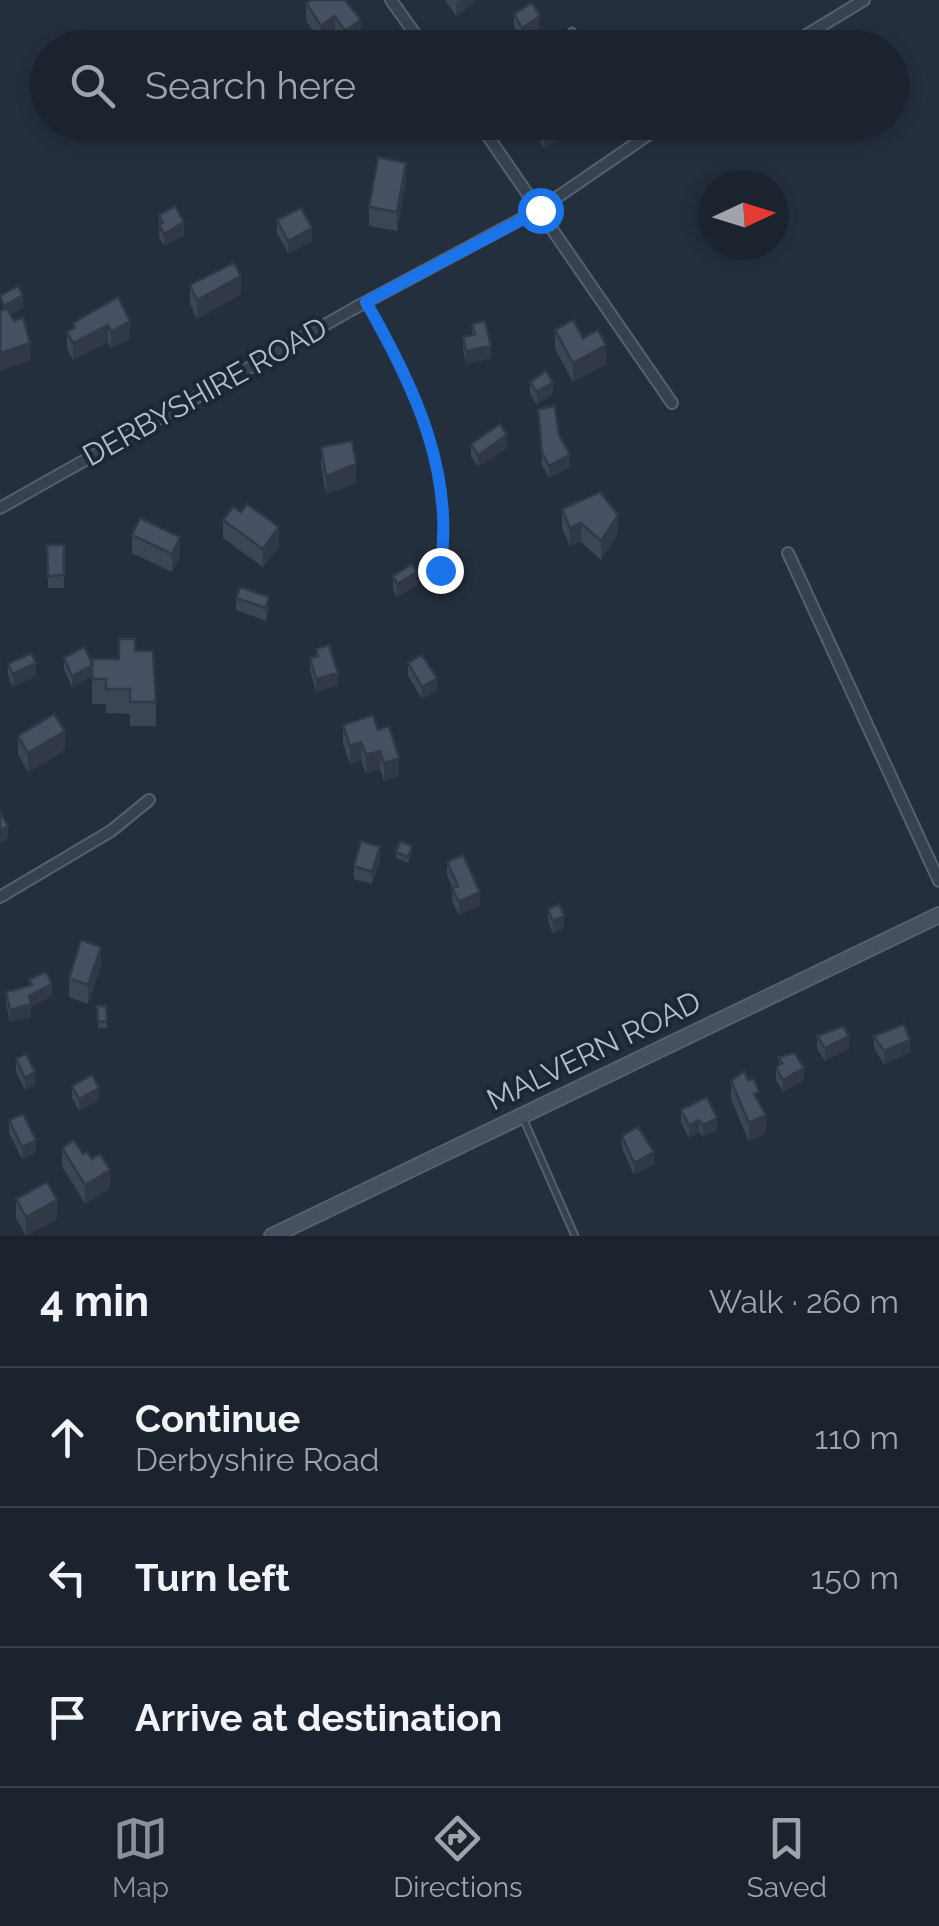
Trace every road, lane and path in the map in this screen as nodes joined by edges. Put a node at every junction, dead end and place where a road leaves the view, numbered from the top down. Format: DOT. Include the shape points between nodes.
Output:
graph roads {
  1 [pos="391,0"];
  2 [pos="860,1"];
  3 [pos="412,30"];
  4 [pos="813,30"];
  5 [pos="491,140"];
  6 [pos="641,140"];
  7 [pos="638,142"];
  8 [pos="540,210"];
  9 [pos="366,302"];
  10 [pos="672,403"];
  11 [pos="0,508"];
  12 [pos="788,553"];
  13 [pos="440,570"];
  14 [pos="148,800"];
  15 [pos="939,881"];
  16 [pos="0,897"];
  17 [pos="939,916"];
  18 [pos="522,1116"];
  19 [pos="272,1236"];
  20 [pos="575,1236"];
  1 -- 3 [label="street"];
  2 -- 4 [label="street"];
  5 -- 8 [label="street"];
  6 -- 7 [label="street, DERBYSHIRE ROAD"];
  7 -- 8 [label="street, DERBYSHIRE ROAD"];
  8 -- 9 [label="street, DERBYSHIRE ROAD"];
  8 -- 10 [label="street"];
  9 -- 11 [label="street, DERBYSHIRE ROAD"];
  9 -- 13 [label="lane" via="428,432 445,521"];
  12 -- 15 [label="street"];
  14 -- 16 [label="street" via="111,831"];
  17 -- 18 [label="main road, MALVERN ROAD"];
  18 -- 19 [label="main road, MALVERN ROAD"];
  18 -- 20 [label="lane"];
}
